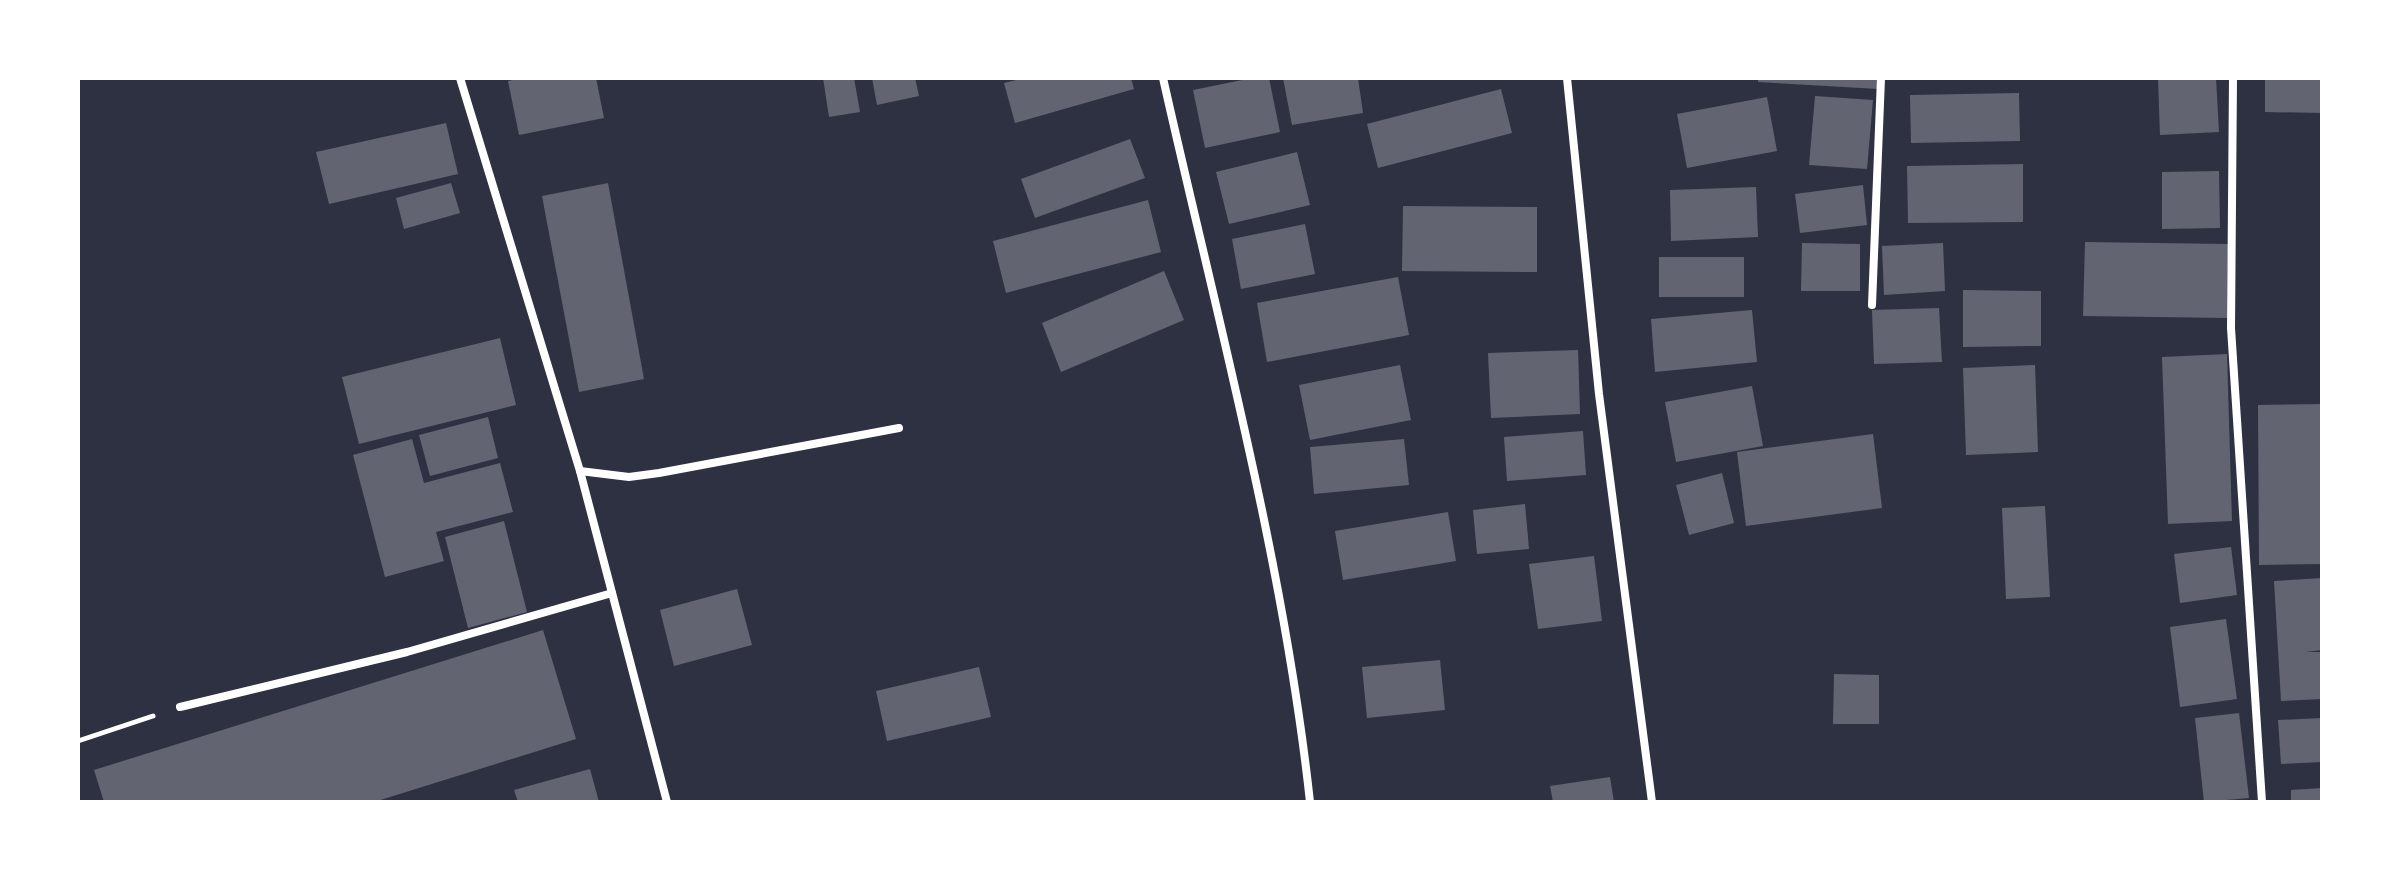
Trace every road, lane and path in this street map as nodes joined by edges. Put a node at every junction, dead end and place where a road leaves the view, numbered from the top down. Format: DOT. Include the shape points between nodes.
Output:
graph roads {
  1 [pos="460,78"];
  2 [pos="1163,78"];
  3 [pos="1567,78"];
  4 [pos="1881,78"];
  5 [pos="2233,78"];
  6 [pos="1872,305"];
  7 [pos="899,428"];
  8 [pos="580,471"];
  9 [pos="612,593"];
  10 [pos="180,707"];
  11 [pos="78,741"];
  12 [pos="667,802"];
  13 [pos="1310,802"];
  14 [pos="1652,802"];
  15 [pos="2262,802"];
  1 -- 8 [label="street"];
  2 -- 13 [label="street" via="1263,523"];
  3 -- 14 [label="street" via="1599,394"];
  4 -- 6 [label="street"];
  5 -- 15 [label="street" via="2231,328"];
  7 -- 8 [label="street" via="659,473 629,477"];
  8 -- 9 [label="street"];
  9 -- 10 [label="street" via="407,652"];
  9 -- 12 [label="street"];
  10 -- 11 [label="path"];
}
